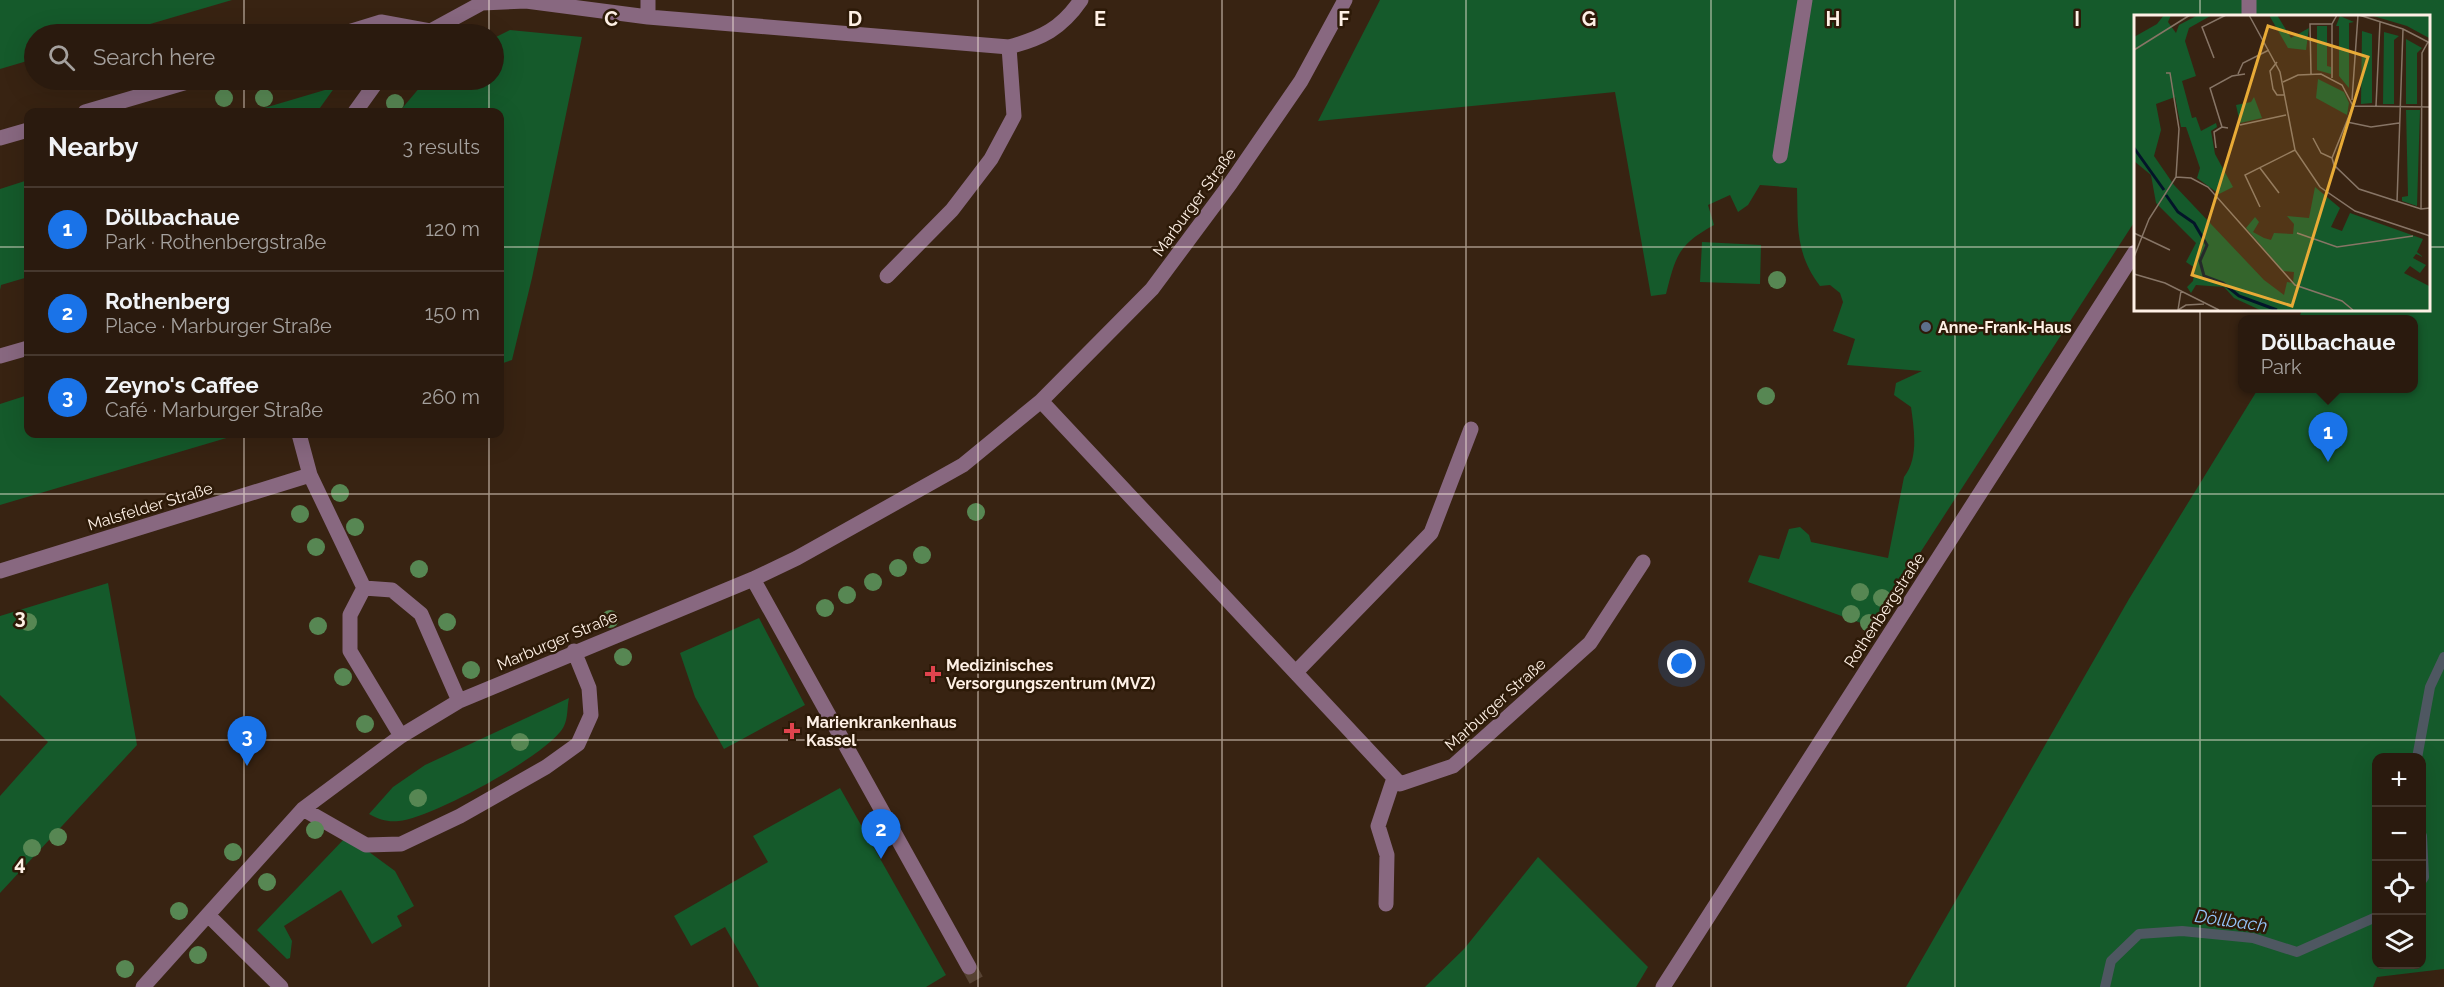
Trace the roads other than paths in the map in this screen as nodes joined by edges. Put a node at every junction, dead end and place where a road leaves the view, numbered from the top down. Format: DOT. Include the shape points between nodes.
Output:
graph roads {
  1 [pos="648,0"];
  2 [pos="1081,0"];
  3 [pos="1345,0"];
  4 [pos="1805,0"];
  5 [pos="482,1"];
  6 [pos="648,16"];
  7 [pos="374,24"];
  8 [pos="389,24"];
  9 [pos="442,24"];
  10 [pos="1010,47"];
  11 [pos="160,90"];
  12 [pos="371,90"];
  13 [pos="99,108"];
  14 [pos="358,108"];
  15 [pos="24,131"];
  16 [pos="0,138"];
  17 [pos="1780,156"];
  18 [pos="2134,254"];
  19 [pos="887,276"];
  20 [pos="24,349"];
  21 [pos="0,356"];
  22 [pos="1041,401"];
  23 [pos="1471,429"];
  24 [pos="300,438"];
  25 [pos="310,475"];
  26 [pos="1643,562"];
  27 [pos="0,571"];
  28 [pos="753,579"];
  29 [pos="362,584"];
  30 [pos="574,651"];
  31 [pos="1296,672"];
  32 [pos="459,701"];
  33 [pos="401,736"];
  34 [pos="1394,778"];
  35 [pos="303,809"];
  36 [pos="1386,904"];
  37 [pos="209,916"];
  38 [pos="969,967"];
  39 [pos="143,987"];
  40 [pos="281,987"];
  41 [pos="1663,987"];
  1 -- 6 [label="street"];
  2 -- 10 [label="street" via="1070,16 1042,38"];
  3 -- 22 [label="street, Marburger Straße" via="1301,81 1160,279"];
  4 -- 17 [label="street"];
  5 -- 6 [label="street" via="526,1"];
  5 -- 9 [label="street"];
  6 -- 10 [label="street"];
  7 -- 8 [label="street"];
  10 -- 19 [label="street" via="1014,116 991,159 952,210"];
  11 -- 13 [label="street"];
  12 -- 14 [label="street"];
  15 -- 16 [label="street"];
  18 -- 41 [label="street, Rothenbergstraße"];
  20 -- 21 [label="street"];
  22 -- 28 [label="street, Marburger Straße" via="963,465"];
  22 -- 31 [label="street"];
  23 -- 31 [label="street" via="1431,533"];
  24 -- 25 [label="street"];
  25 -- 27 [label="street, Malsfelder Straße"];
  25 -- 29 [label="street"];
  26 -- 34 [label="street, Marburger Straße" via="1590,643 1453,766 1400,784"];
  28 -- 30 [label="street, Marburger Straße"];
  28 -- 38 [label="street"];
  29 -- 32 [label="street" via="392,590 421,615"];
  29 -- 33 [label="street" via="350,615 350,651"];
  30 -- 32 [label="street, Marburger Straße"];
  30 -- 35 [label="street" via="589,688 591,715 578,744 537,772 401,844 366,845"];
  31 -- 34 [label="street"];
  32 -- 33 [label="street, Marburger Straße"];
  33 -- 35 [label="street, Marburger Straße"];
  34 -- 36 [label="street" via="1378,826 1387,855"];
  35 -- 37 [label="street, Marburger Straße"];
  37 -- 39 [label="street, Marburger Straße"];
  37 -- 40 [label="street"];
}
